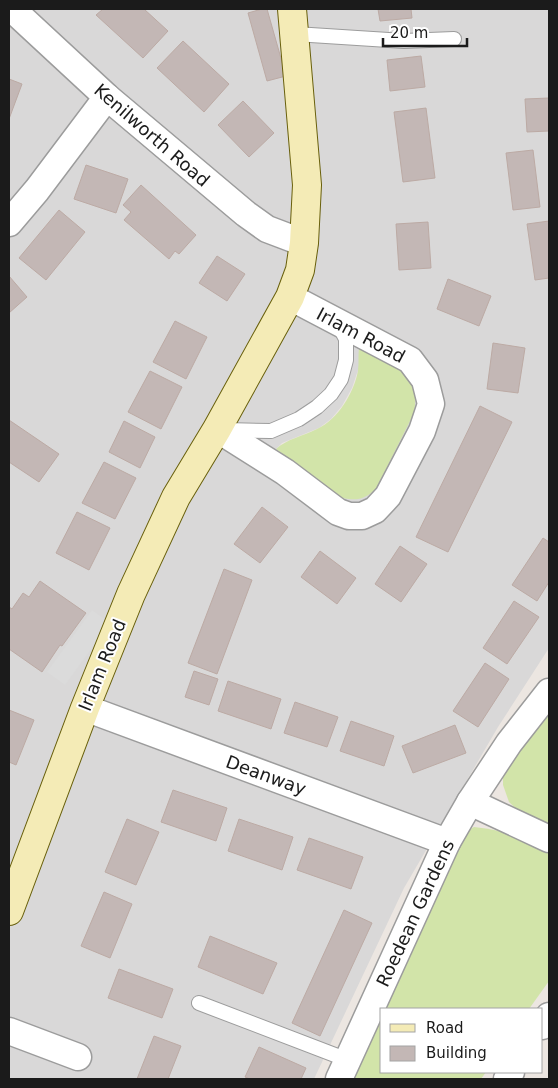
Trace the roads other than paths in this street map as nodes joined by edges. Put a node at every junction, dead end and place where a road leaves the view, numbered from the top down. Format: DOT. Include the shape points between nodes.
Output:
graph roads {
  1 [pos="12,9"];
  2 [pos="294,21"];
  3 [pos="454,39"];
  4 [pos="107,97"];
  5 [pos="9,222"];
  6 [pos="304,243"];
  7 [pos="290,297"];
  8 [pos="337,323"];
  9 [pos="217,429"];
  10 [pos="549,692"];
  11 [pos="84,708"];
  12 [pos="470,802"];
  13 [pos="549,839"];
  14 [pos="447,842"];
  15 [pos="9,911"];
  16 [pos="199,1003"];
  17 [pos="9,1031"];
  18 [pos="78,1057"];
  19 [pos="343,1069"];
  1 -- 4 [label="street, Kenilworth Road"];
  2 -- 3 [label="lane" via="404,41"];
  2 -- 6 [label="street, Irlam Road" via="307,185"];
  4 -- 5 [label="street"];
  4 -- 6 [label="street, Kenilworth Road" via="246,214 267,229"];
  6 -- 7 [label="street, Irlam Road" via="300,270"];
  7 -- 8 [label="street, Irlam Road"];
  7 -- 9 [label="street, Irlam Road"];
  8 -- 9 [label="lane" via="346,339 346,360 341,379 317,407 271,431"];
  8 -- 9 [label="street, Irlam Road" via="410,360 426,380 431,404 422,431 388,496 374,510 362,516 338,512 285,472"];
  9 -- 11 [label="street, Irlam Road" via="176,497"];
  10 -- 12 [label="street, Roedean Gardens" via="509,743"];
  11 -- 14 [label="street, Deanway"];
  11 -- 15 [label="street, Irlam Road"];
  12 -- 13 [label="street"];
  12 -- 14 [label="street, Roedean Gardens"];
  14 -- 19 [label="street, Roedean Gardens"];
  16 -- 19 [label="lane"];
  17 -- 18 [label="street"];
}
